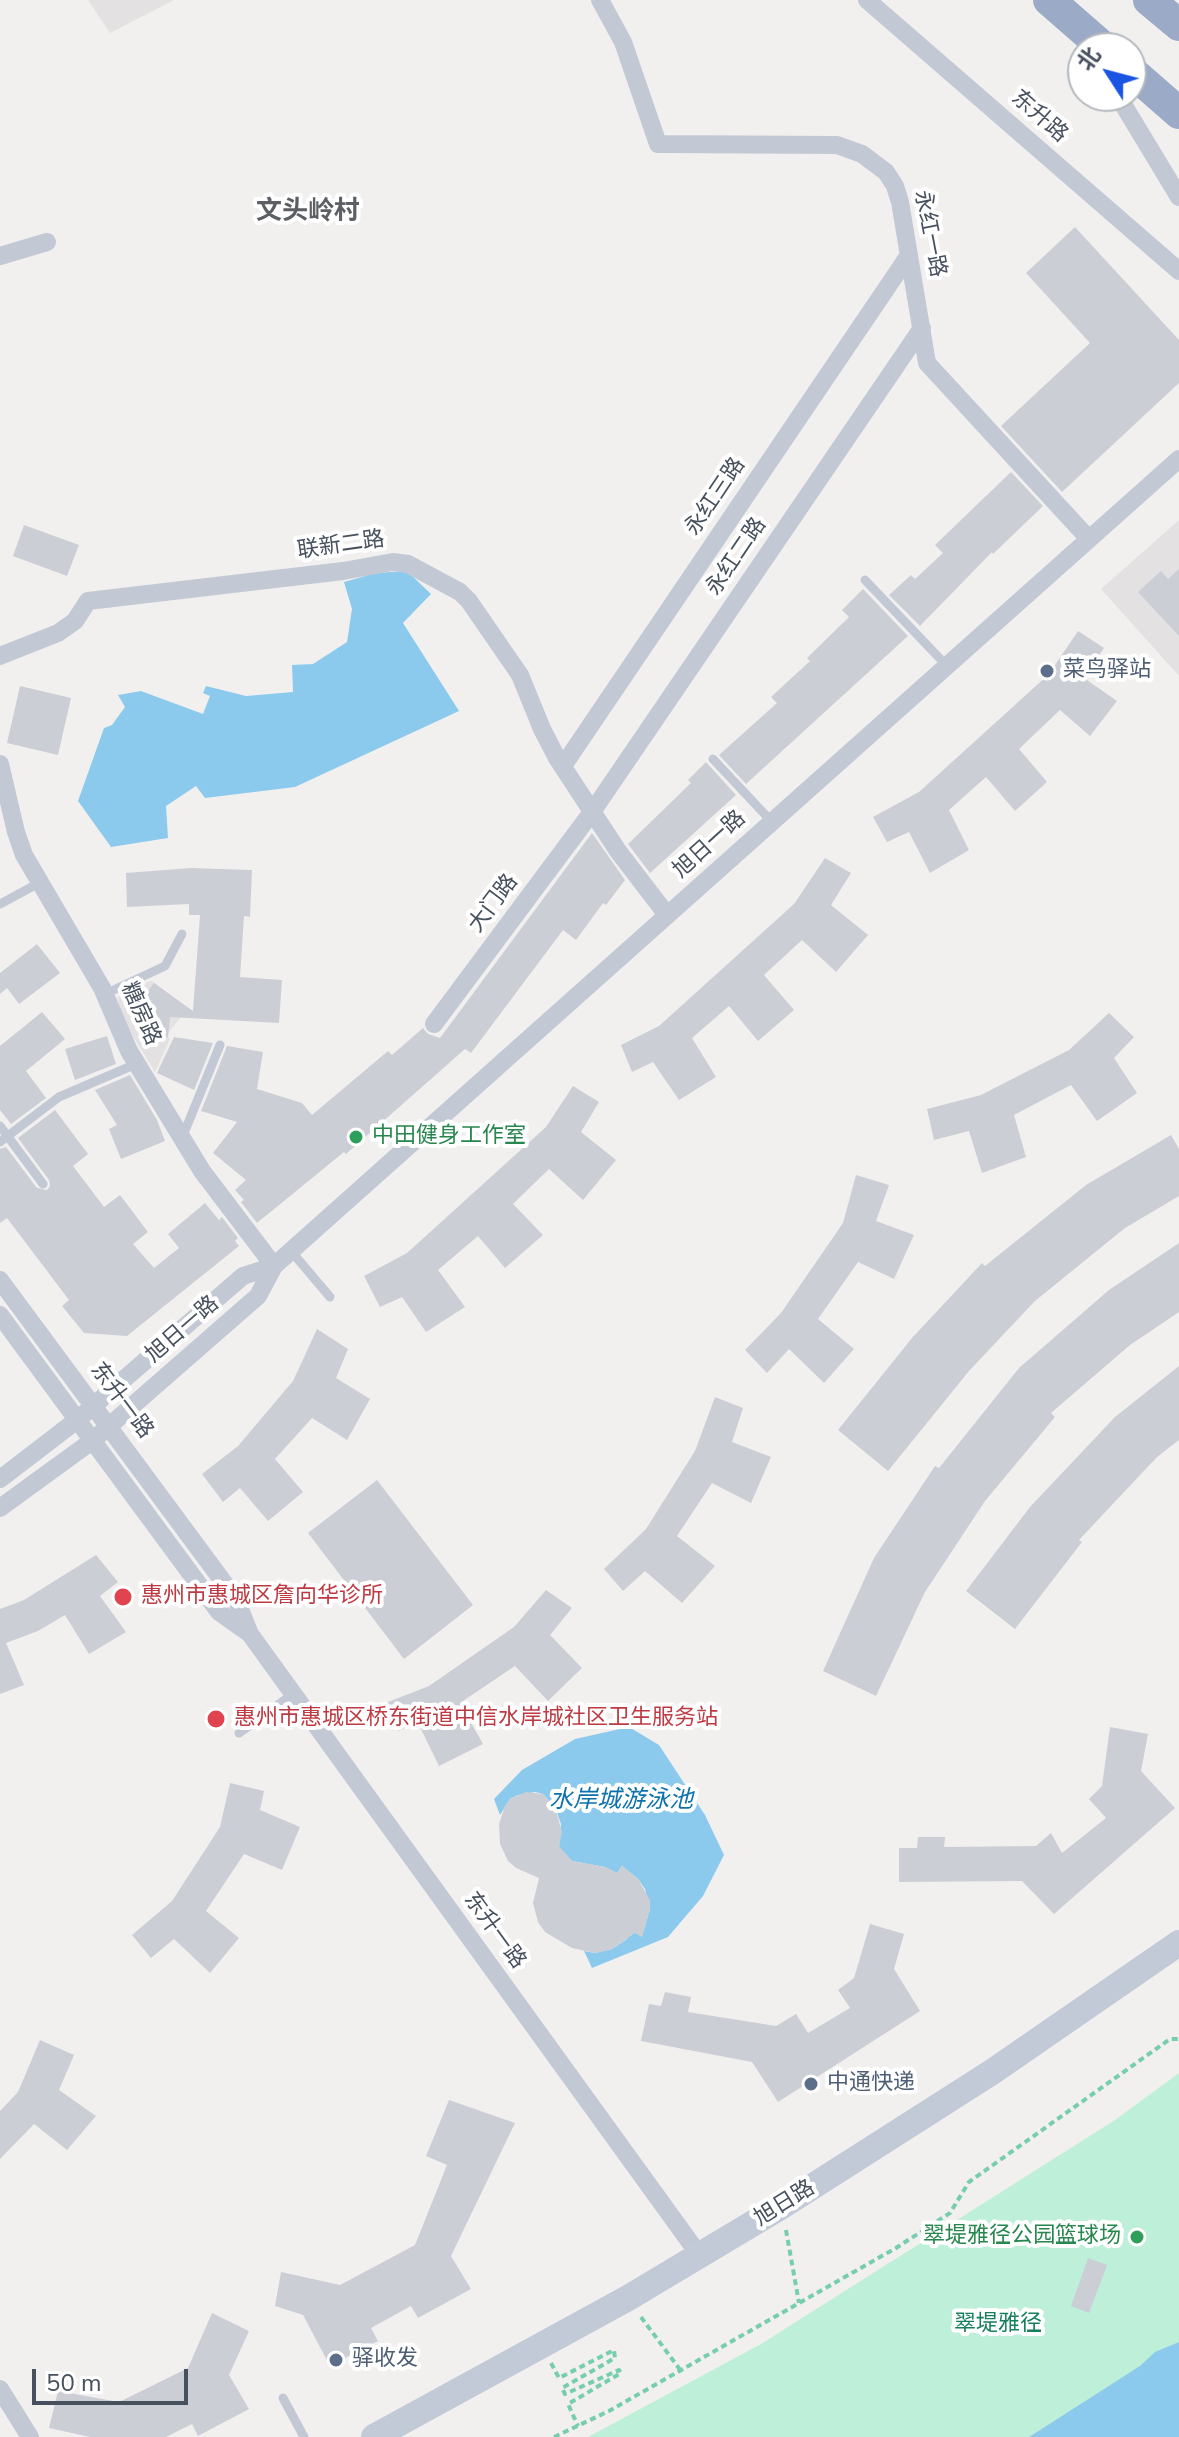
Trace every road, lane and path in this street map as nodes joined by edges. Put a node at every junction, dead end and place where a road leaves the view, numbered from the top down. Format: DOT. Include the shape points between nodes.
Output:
graph roads {
  1 [pos="600,0"];
  2 [pos="867,0"];
  3 [pos="1049,0"];
  4 [pos="1149,0"];
  5 [pos="1179,25"];
  6 [pos="1079,32"];
  7 [pos="1147,85"];
  8 [pos="1128,112"];
  9 [pos="1179,113"];
  10 [pos="1179,197"];
  11 [pos="47,242"];
  12 [pos="909,255"];
  13 [pos="0,256"];
  14 [pos="1179,271"];
  15 [pos="922,328"];
  16 [pos="1179,459"];
  17 [pos="1089,539"];
  18 [pos="865,580"];
  19 [pos="0,656"];
  20 [pos="947,666"];
  21 [pos="713,759"];
  22 [pos="0,764"];
  23 [pos="563,766"];
  24 [pos="592,812"];
  25 [pos="772,822"];
  26 [pos="39,883"];
  27 [pos="0,904"];
  28 [pos="667,915"];
  29 [pos="182,934"];
  30 [pos="105,994"];
  31 [pos="434,1024"];
  32 [pos="220,1045"];
  33 [pos="136,1064"];
  34 [pos="0,1126"];
  35 [pos="4,1139"];
  36 [pos="182,1139"];
  37 [pos="43,1184"];
  38 [pos="291,1251"];
  39 [pos="274,1266"];
  40 [pos="0,1280"];
  41 [pos="330,1297"];
  42 [pos="0,1315"];
  43 [pos="95,1406"];
  44 [pos="77,1420"];
  45 [pos="110,1426"];
  46 [pos="92,1441"];
  47 [pos="0,1479"];
  48 [pos="0,1508"];
  49 [pos="250,1634"];
  50 [pos="293,1694"];
  51 [pos="239,1733"];
  52 [pos="1179,1943"];
  53 [pos="1179,2039"];
  54 [pos="782,2206"];
  55 [pos="700,2256"];
  56 [pos="628,2298"];
  57 [pos="799,2303"];
  58 [pos="542,2347"];
  59 [pos="681,2371"];
  60 [pos="0,2389"];
  61 [pos="283,2398"];
  62 [pos="578,2426"];
  63 [pos="30,2437"];
  64 [pos="304,2437"];
  65 [pos="374,2437"];
  66 [pos="554,2437"];
  1 -- 12 [label="street, 永红一路" via="623,42 658,144 831,144 856,151 881,168 895,186"];
  2 -- 14 [label="street, 东升路"];
  3 -- 6 [label="highway"];
  4 -- 5 [label="highway"];
  7 -- 9 [label="highway"];
  8 -- 10 [label="street"];
  11 -- 13 [label="street"];
  12 -- 15 [label="street, 永红一路"];
  12 -- 23 [label="street, 永红三路"];
  15 -- 17 [label="street, 永红一路" via="927,363"];
  15 -- 24 [label="street, 永红二路"];
  16 -- 17 [label="street, 旭日一路"];
  17 -- 20 [label="street, 旭日一路"];
  18 -- 20 [label="lane"];
  19 -- 23 [label="street, 联新二路" via="58,633 88,601 400,562 467,599 517,671"];
  20 -- 25 [label="street, 旭日一路"];
  21 -- 25 [label="lane"];
  22 -- 26 [label="street, 糖房路" via="16,832"];
  23 -- 24 [label="street, 联新二路"];
  24 -- 28 [label="street, 联新二路"];
  24 -- 31 [label="street, 大门路"];
  25 -- 28 [label="street, 旭日一路"];
  26 -- 27 [label="lane"];
  26 -- 30 [label="street, 糖房路"];
  28 -- 38 [label="street, 旭日一路"];
  29 -- 30 [label="lane" via="165,966"];
  30 -- 33 [label="street, 糖房路"];
  32 -- 36 [label="lane"];
  33 -- 35 [label="lane" via="59,1097"];
  33 -- 36 [label="street, 糖房路"];
  34 -- 35 [label="lane"];
  35 -- 37 [label="lane"];
  36 -- 39 [label="street, 糖房路"];
  38 -- 39 [label="street, 旭日一路"];
  38 -- 41 [label="lane"];
  39 -- 43 [label="street, 旭日一路" via="243,1276"];
  39 -- 45 [label="street, 旭日一路" via="258,1296"];
  40 -- 43 [label="street, 东升一路"];
  42 -- 44 [label="street, 东升一路"];
  43 -- 44 [label="street, 旭日一路"];
  43 -- 45 [label="street, 东升一路"];
  44 -- 46 [label="street, 东升一路"];
  44 -- 47 [label="street, 旭日一路"];
  45 -- 46 [label="street, 旭日一路"];
  45 -- 49 [label="street, 东升一路" via="236,1599"];
  46 -- 48 [label="street, 旭日一路"];
  46 -- 49 [label="street, 东升一路" via="219,1612"];
  49 -- 50 [label="street, 东升一路"];
  50 -- 51 [label="lane"];
  50 -- 55 [label="street, 东升一路"];
  52 -- 54 [label="main road, 旭日路" via="992,2072"];
  53 -- 57 [label="path" via="1170,2039 969,2182 950,2213"];
  54 -- 55 [label="main road, 旭日路"];
  54 -- 57 [label="path"];
  55 -- 56 [label="main road, 旭日路"];
  56 -- 58 [label="main road, 旭日路"];
  56 -- 59 [label="path"];
  57 -- 59 [label="path"];
  58 -- 62 [label="path" via="559,2378 614,2350 615,2358 562,2388 565,2394 621,2373 568,2404"];
  58 -- 65 [label="main road, 旭日路"];
  59 -- 62 [label="path"];
  60 -- 63 [label="street"];
  61 -- 64 [label="lane"];
  62 -- 66 [label="path"];
}
